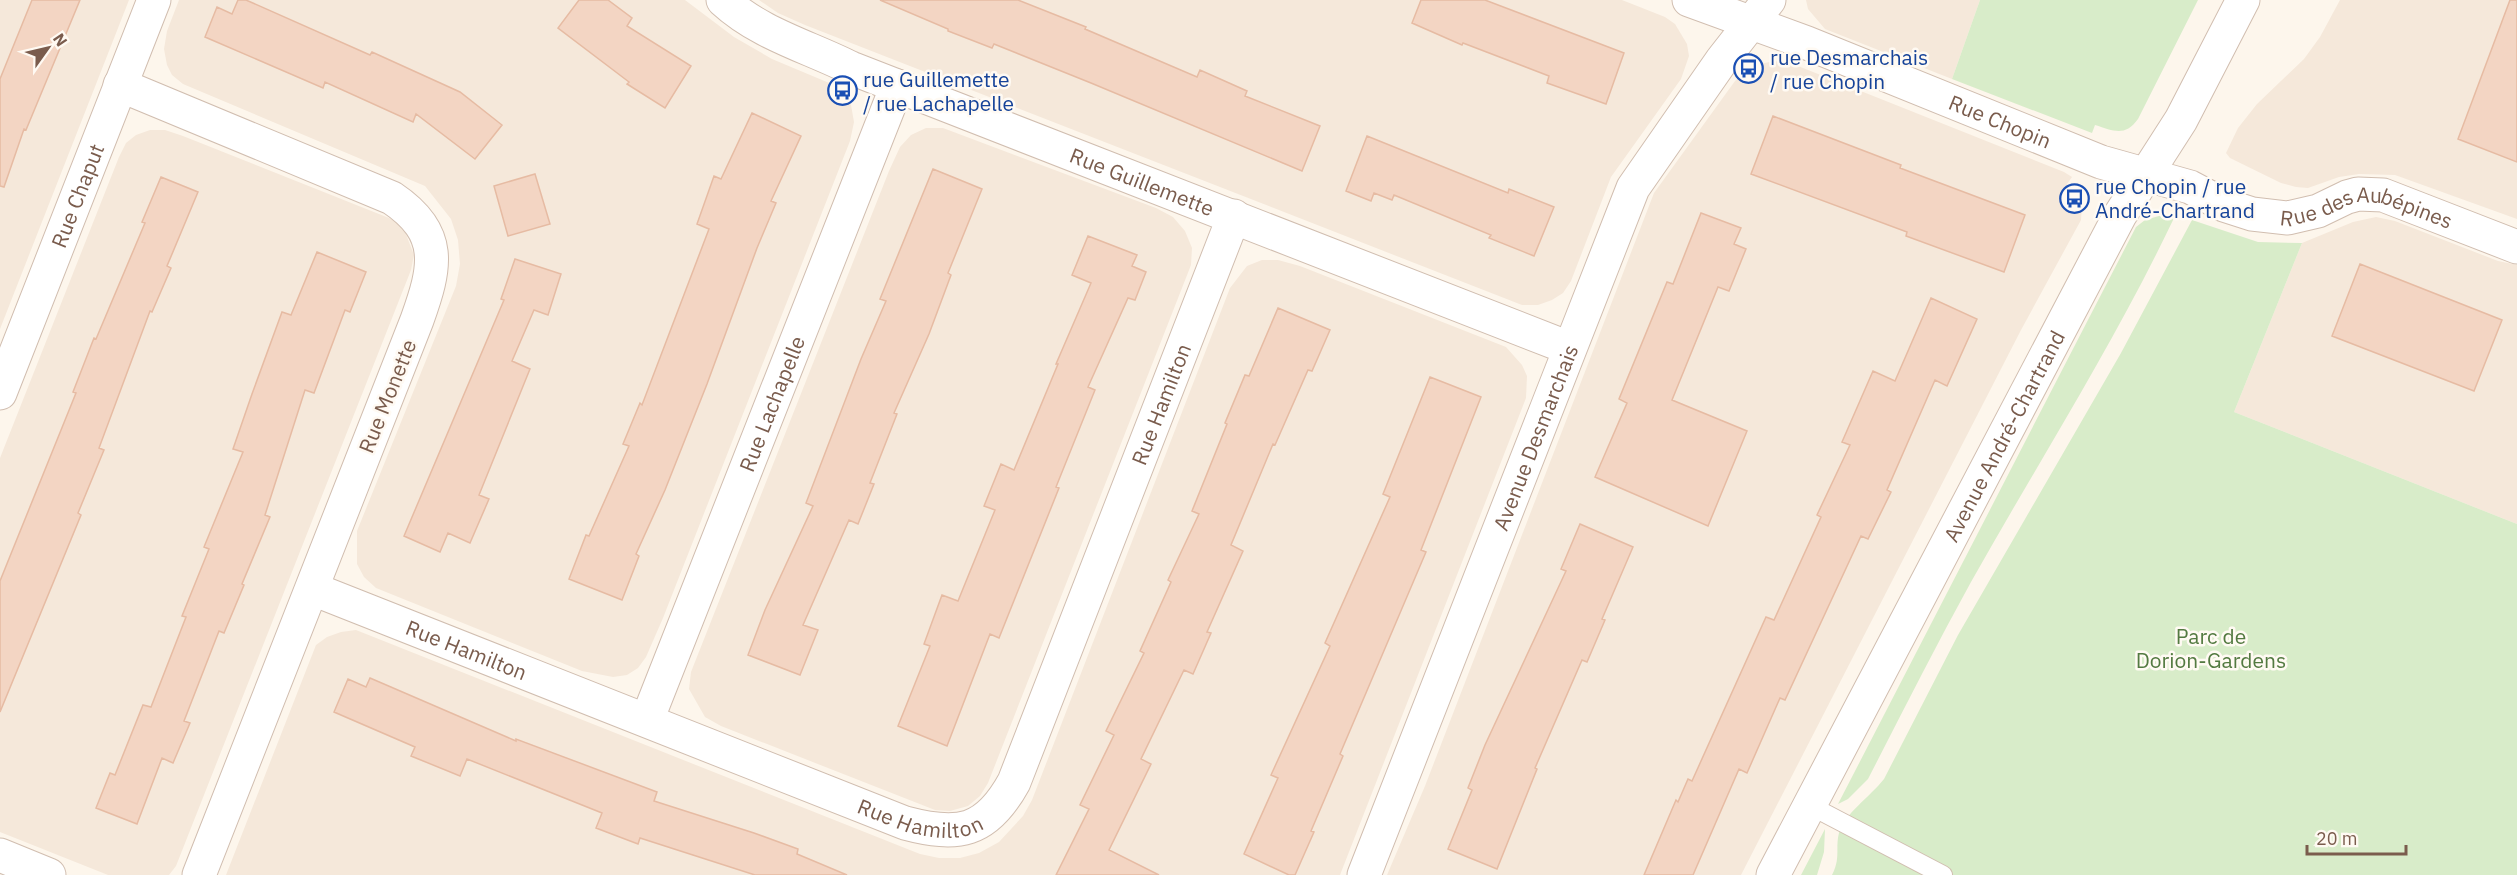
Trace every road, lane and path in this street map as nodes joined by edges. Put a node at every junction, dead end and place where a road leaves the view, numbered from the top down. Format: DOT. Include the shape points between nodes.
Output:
graph roads {
  1 [pos="154,0"];
  2 [pos="723,0"];
  3 [pos="1689,0"];
  4 [pos="2242,0"];
  5 [pos="1760,12"];
  6 [pos="120,85"];
  7 [pos="897,86"];
  8 [pos="2147,175"];
  9 [pos="1234,216"];
  10 [pos="2517,247"];
  11 [pos="1569,348"];
  12 [pos="0,393"];
  13 [pos="313,588"];
  14 [pos="647,720"];
  15 [pos="1809,805"];
  16 [pos="0,855"];
  17 [pos="49,875"];
  18 [pos="199,875"];
  19 [pos="1364,875"];
  20 [pos="1773,875"];
  21 [pos="1942,875"];
  1 -- 6 [label="street, Rue Chaput"];
  2 -- 7 [label="street, Rue Guillemette" via="785,40"];
  3 -- 5 [label="street, Rue Chopin"];
  4 -- 8 [label="street, Avenue André-Chartrand" via="2181,120"];
  5 -- 8 [label="street, Rue Chopin" via="1807,43 2101,162"];
  5 -- 11 [label="street, Avenue Desmarchais" via="1640,175"];
  6 -- 12 [label="street, Rue Chaput"];
  6 -- 13 [label="street, Rue Monette" via="379,192 406,209 426,233 432,259 428,289"];
  7 -- 9 [label="street, Rue Guillemette"];
  7 -- 14 [label="street, Rue Lachapelle"];
  8 -- 10 [label="street, Rue des Aubépines" via="2190,187 2224,205 2265,217 2302,216 2358,194 2383,195"];
  8 -- 15 [label="street, Avenue André-Chartrand" via="2120,216"];
  9 -- 11 [label="street, Rue Guillemette"];
  9 -- 14 [label="street, Rue Hamilton" via="1021,765 1007,794 988,816 964,829 950,831 905,823"];
  11 -- 19 [label="street, Avenue Desmarchais"];
  13 -- 14 [label="street, Rue Hamilton"];
  13 -- 18 [label="street, Rue Monette"];
  15 -- 20 [label="street, Avenue André-Chartrand"];
  15 -- 21 [label="lane"];
  16 -- 17 [label="street"];
}
